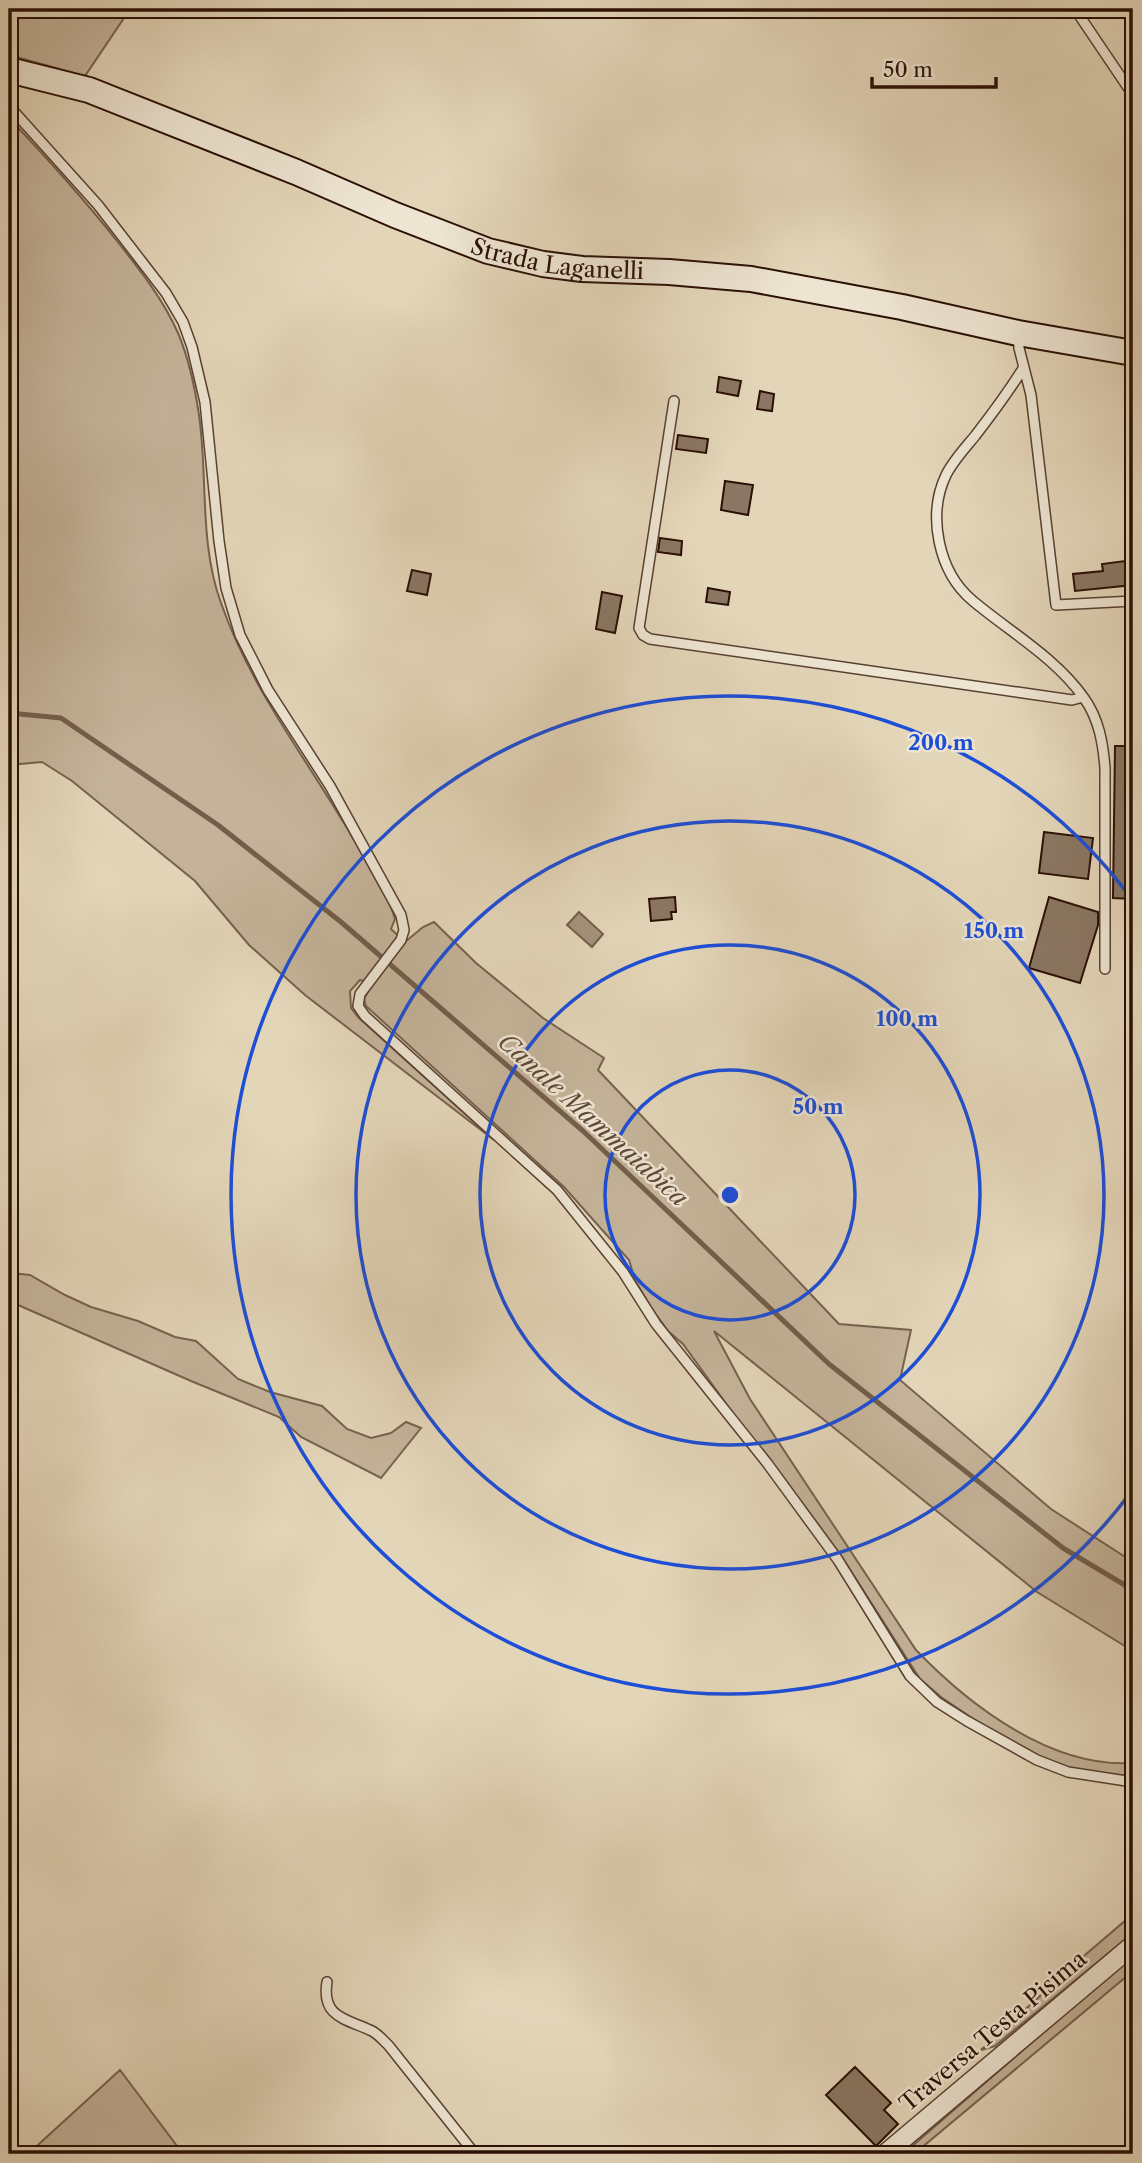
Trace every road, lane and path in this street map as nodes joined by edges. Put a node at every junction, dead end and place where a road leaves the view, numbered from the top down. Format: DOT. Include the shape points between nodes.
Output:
graph roads {
  1 [pos="1075,9"];
  2 [pos="9,70"];
  3 [pos="1133,94"];
  4 [pos="9,106"];
  5 [pos="1018,333"];
  6 [pos="1133,353"];
  7 [pos="1024,368"];
  8 [pos="674,401"];
  9 [pos="1133,601"];
  10 [pos="1083,697"];
  11 [pos="1105,969"];
  12 [pos="1133,1782"];
  13 [pos="1133,1945"];
  14 [pos="327,1982"];
  15 [pos="475,2154"];
  16 [pos="885,2154"];
  1 -- 3 [label="lane"];
  2 -- 5 [label="street, Strada Laganelli" via="89,90 488,251 582,269 751,279"];
  4 -- 12 [label="lane" via="106,214 183,322 205,402 226,588 240,635 401,915 401,940 360,994 358,1006 557,1190 838,1560 910,1676 937,1702 1037,1760 1068,1772"];
  5 -- 6 [label="street, Strada Laganelli"];
  5 -- 7 [label="lane"];
  7 -- 9 [label="lane" via="1056,605"];
  7 -- 10 [label="lane" via="947,473 937,499 936,531 943,558 971,600 1054,666"];
  8 -- 10 [label="lane" via="639,628 643,635 980,689 1072,700"];
  10 -- 11 [label="lane" via="1102,736 1105,768"];
  13 -- 16 [label="street, Traversa Testa Pisima"];
  14 -- 15 [label="lane" via="325,1996 333,2013 374,2032 389,2046"];
}
